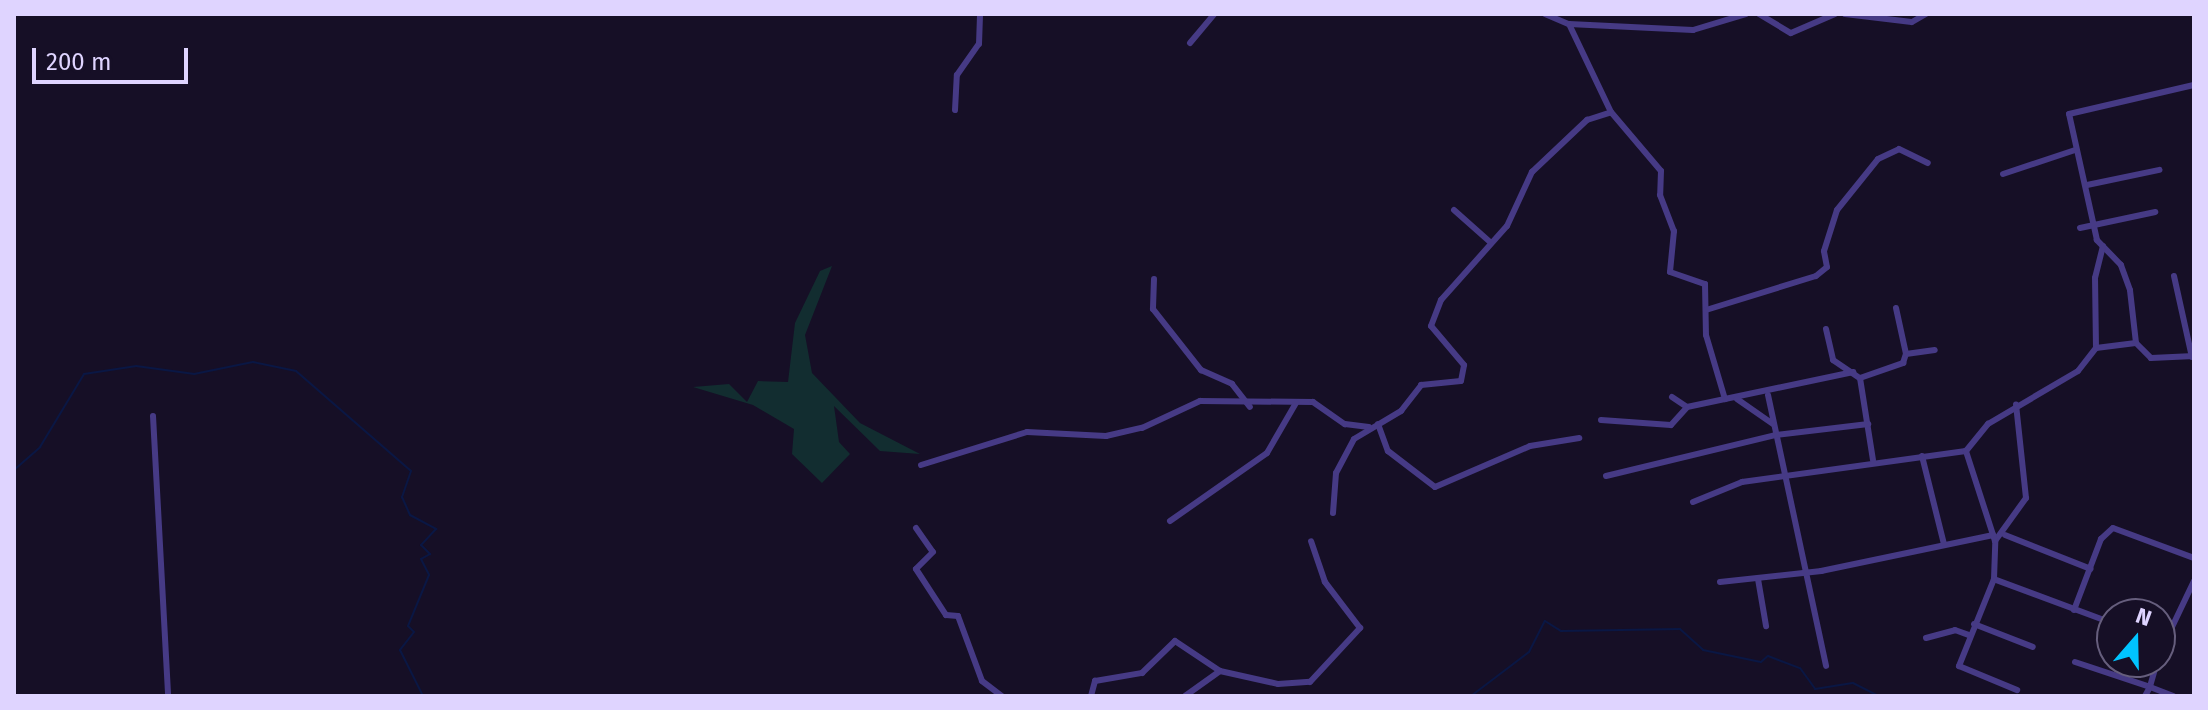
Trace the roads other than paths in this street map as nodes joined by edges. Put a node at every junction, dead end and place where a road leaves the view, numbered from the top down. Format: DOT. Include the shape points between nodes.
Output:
graph roads {
  1 [pos="980,14"];
  2 [pos="1214,14"];
  3 [pos="1545,14"];
  4 [pos="1746,14"];
  5 [pos="1759,14"];
  6 [pos="1835,14"];
  7 [pos="1845,14"];
  8 [pos="1926,14"];
  9 [pos="1569,24"];
  10 [pos="1190,43"];
  11 [pos="2194,85"];
  12 [pos="955,110"];
  13 [pos="1611,112"];
  14 [pos="2075,150"];
  15 [pos="1928,163"];
  16 [pos="2159,170"];
  17 [pos="2003,174"];
  18 [pos="2087,185"];
  19 [pos="1454,210"];
  20 [pos="2155,212"];
  21 [pos="2094,225"];
  22 [pos="2080,228"];
  23 [pos="1490,242"];
  24 [pos="2103,246"];
  25 [pos="2174,276"];
  26 [pos="1154,279"];
  27 [pos="1896,308"];
  28 [pos="1706,310"];
  29 [pos="1826,329"];
  30 [pos="2136,343"];
  31 [pos="2096,348"];
  32 [pos="1935,350"];
  33 [pos="1906,354"];
  34 [pos="2193,357"];
  35 [pos="1853,372"];
  36 [pos="1860,378"];
  37 [pos="1768,395"];
  38 [pos="1672,397"];
  39 [pos="1725,399"];
  40 [pos="1737,399"];
  41 [pos="1296,403"];
  42 [pos="2016,405"];
  43 [pos="1250,407"];
  44 [pos="1687,407"];
  45 [pos="153,416"];
  46 [pos="1601,420"];
  47 [pos="1378,424"];
  48 [pos="1773,424"];
  49 [pos="1868,424"];
  50 [pos="1369,427"];
  51 [pos="1775,435"];
  52 [pos="1579,438"];
  53 [pos="1966,451"];
  54 [pos="1922,456"];
  55 [pos="1873,460"];
  56 [pos="921,465"];
  57 [pos="1606,476"];
  58 [pos="1784,477"];
  59 [pos="1693,502"];
  60 [pos="1333,513"];
  61 [pos="1170,521"];
  62 [pos="916,528"];
  63 [pos="2005,535"];
  64 [pos="1994,538"];
  65 [pos="1311,541"];
  66 [pos="1944,544"];
  67 [pos="2194,558"];
  68 [pos="2091,569"];
  69 [pos="1803,572"];
  70 [pos="1758,579"];
  71 [pos="1994,579"];
  72 [pos="2194,581"];
  73 [pos="1720,582"];
  74 [pos="2074,610"];
  75 [pos="2096,618"];
  76 [pos="2176,618"];
  77 [pos="1974,624"];
  78 [pos="1766,626"];
  79 [pos="1969,635"];
  80 [pos="1926,638"];
  81 [pos="2033,647"];
  82 [pos="2075,662"];
  83 [pos="1826,666"];
  84 [pos="1220,671"];
  85 [pos="2153,678"];
  86 [pos="2150,687"];
  87 [pos="2017,690"];
  88 [pos="168,696"];
  89 [pos="1002,696"];
  90 [pos="1091,696"];
  91 [pos="1185,696"];
  92 [pos="2145,696"];
  93 [pos="2173,696"];
  1 -- 12 [label="street" via="979,44 957,75"];
  2 -- 10 [label="street"];
  3 -- 9 [label="street"];
  4 -- 9 [label="street" via="1693,30"];
  5 -- 6 [label="street" via="1791,33"];
  7 -- 8 [label="street" via="1912,22"];
  9 -- 13 [label="street"];
  11 -- 14 [label="street" via="2081,107 2069,114"];
  13 -- 23 [label="street" via="1559,143"];
  13 -- 28 [label="street" via="1661,171 1660,195 1674,231 1670,272 1701,278"];
  14 -- 17 [label="street"];
  14 -- 18 [label="street"];
  15 -- 28 [label="street" via="1899,149 1878,159 1837,210 1824,251 1827,267 1816,276"];
  16 -- 18 [label="street"];
  18 -- 21 [label="street"];
  19 -- 23 [label="street"];
  20 -- 21 [label="street"];
  21 -- 22 [label="street"];
  21 -- 24 [label="street"];
  23 -- 47 [label="street" via="1441,300 1431,326 1464,365 1461,381 1421,385 1401,411"];
  24 -- 30 [label="street" via="2121,265 2130,290"];
  24 -- 31 [label="street" via="2095,278"];
  25 -- 34 [label="street"];
  26 -- 43 [label="street" via="1153,309 1201,370 1232,384"];
  27 -- 33 [label="street"];
  28 -- 39 [label="street" via="1706,335"];
  29 -- 35 [label="street" via="1833,360"];
  30 -- 31 [label="street"];
  30 -- 34 [label="street" via="2151,358"];
  31 -- 42 [label="street" via="2078,371"];
  32 -- 33 [label="street"];
  33 -- 36 [label="street" via="1903,363"];
  35 -- 36 [label="street"];
  35 -- 37 [label="street"];
  36 -- 49 [label="street"];
  37 -- 40 [label="street"];
  37 -- 48 [label="street"];
  38 -- 44 [label="street"];
  39 -- 40 [label="street"];
  39 -- 44 [label="street"];
  40 -- 48 [label="street"];
  41 -- 43 [label="street"];
  41 -- 50 [label="street" via="1325,406 1345,424"];
  41 -- 61 [label="street" via="1267,453"];
  42 -- 53 [label="street"];
  42 -- 63 [label="street" via="2026,498"];
  43 -- 56 [label="street" via="1200,401 1142,428 1106,436 1027,432"];
  44 -- 46 [label="street" via="1671,425"];
  45 -- 88 [label="street"];
  47 -- 50 [label="street"];
  47 -- 52 [label="street" via="1388,451 1435,487 1530,446"];
  48 -- 51 [label="street"];
  49 -- 51 [label="street"];
  49 -- 55 [label="street"];
  50 -- 60 [label="street" via="1341,460"];
  51 -- 57 [label="street"];
  51 -- 58 [label="street"];
  53 -- 54 [label="street"];
  53 -- 64 [label="street"];
  54 -- 55 [label="street"];
  54 -- 66 [label="street"];
  55 -- 58 [label="street"];
  58 -- 59 [label="street" via="1742,482"];
  58 -- 69 [label="street"];
  62 -- 89 [label="street" via="933,552 916,569 946,615 963,624 982,681"];
  63 -- 64 [label="street"];
  63 -- 68 [label="street"];
  64 -- 66 [label="street"];
  64 -- 71 [label="street"];
  65 -- 84 [label="street" via="1325,582 1360,634 1310,682 1278,684"];
  66 -- 69 [label="street"];
  67 -- 68 [label="street" via="2113,528"];
  68 -- 74 [label="street"];
  69 -- 70 [label="street"];
  69 -- 83 [label="street"];
  70 -- 73 [label="street"];
  70 -- 78 [label="street"];
  71 -- 74 [label="street"];
  71 -- 77 [label="street"];
  72 -- 76 [label="street"];
  74 -- 75 [label="street"];
  77 -- 79 [label="street"];
  77 -- 81 [label="street"];
  79 -- 80 [label="street" via="1955,630"];
  79 -- 87 [label="street" via="1959,666"];
  82 -- 86 [label="street"];
  84 -- 90 [label="street" via="1175,641 1142,673 1095,681"];
  84 -- 91 [label="street"];
  85 -- 86 [label="street"];
  86 -- 92 [label="street"];
  86 -- 93 [label="street"];
}
